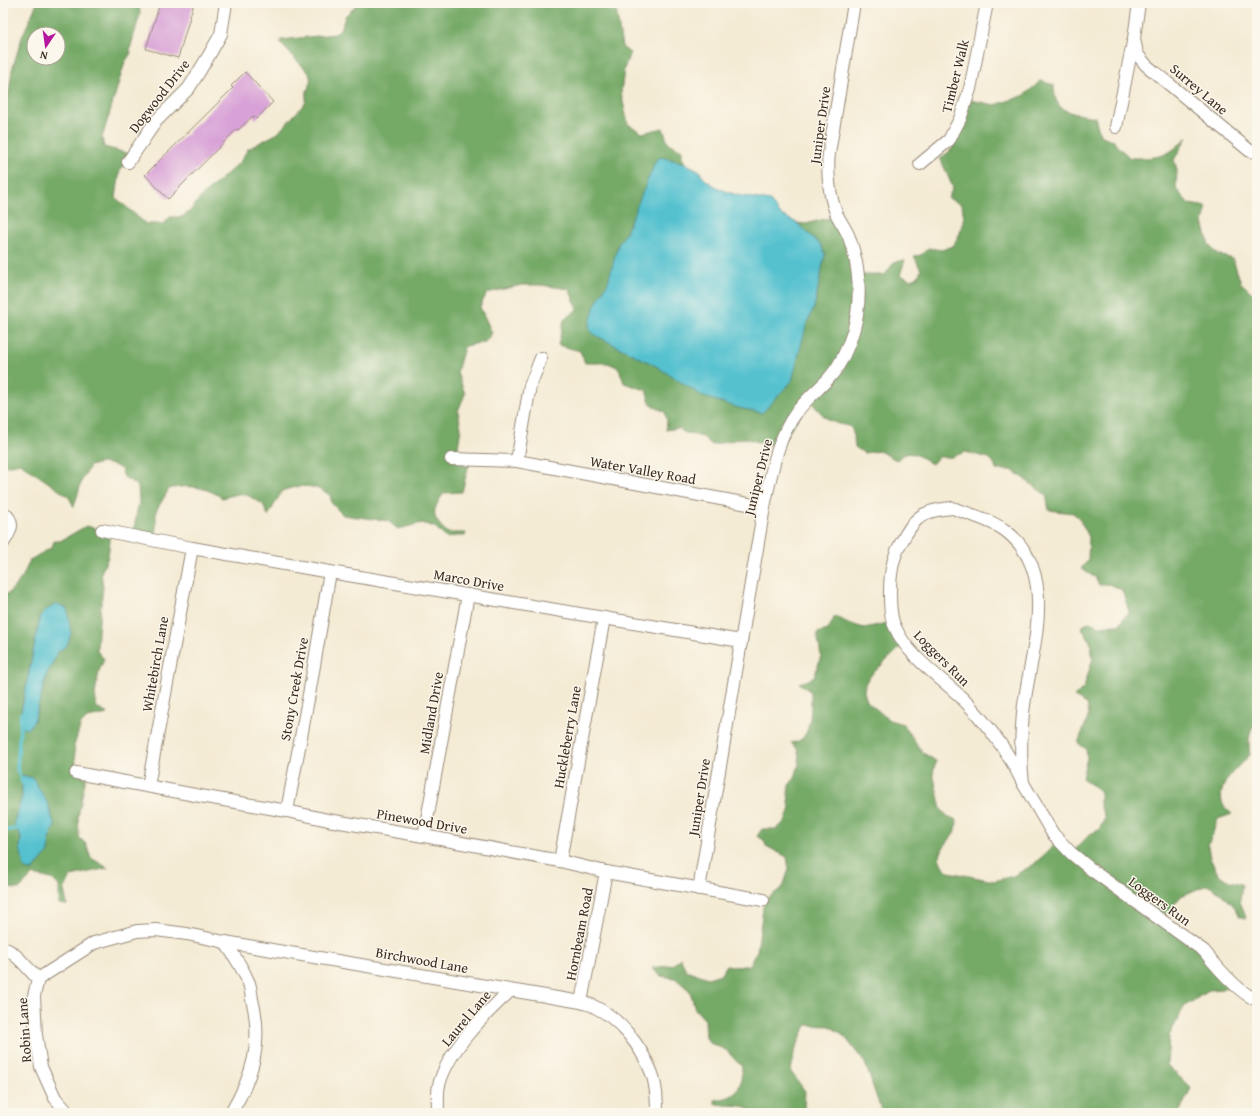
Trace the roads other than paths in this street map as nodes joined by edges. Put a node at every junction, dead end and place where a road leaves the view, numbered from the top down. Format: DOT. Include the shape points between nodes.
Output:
graph roads {
  1 [pos="226,3"];
  2 [pos="854,3"];
  3 [pos="987,3"];
  4 [pos="1139,3"];
  5 [pos="1134,38"];
  6 [pos="1116,127"];
  7 [pos="1254,152"];
  8 [pos="128,162"];
  9 [pos="1257,163"];
  10 [pos="920,164"];
  11 [pos="541,358"];
  12 [pos="451,459"];
  13 [pos="517,462"];
  14 [pos="764,507"];
  15 [pos="3,512"];
  16 [pos="102,530"];
  17 [pos="3,543"];
  18 [pos="192,548"];
  19 [pos="330,572"];
  20 [pos="468,595"];
  21 [pos="604,618"];
  22 [pos="740,641"];
  23 [pos="76,773"];
  24 [pos="1023,783"];
  25 [pos="148,786"];
  26 [pos="287,811"];
  27 [pos="424,836"];
  28 [pos="560,862"];
  29 [pos="606,872"];
  30 [pos="699,888"];
  31 [pos="763,900"];
  32 [pos="117,936"];
  33 [pos="225,942"];
  34 [pos="3,948"];
  35 [pos="38,979"];
  36 [pos="510,991"];
  37 [pos="1257,1000"];
  38 [pos="581,1002"];
  39 [pos="68,1113"];
  40 [pos="231,1113"];
  41 [pos="438,1113"];
  42 [pos="657,1113"];
  1 -- 8 [label="street, Dogwood Drive" via="221,34 189,88 156,121"];
  2 -- 14 [label="street, Juniper Drive" via="827,170 837,214 848,236 859,279 857,315 853,334 842,357 830,376 796,413 785,431 776,453"];
  3 -- 10 [label="street, Timber Walk" via="970,89 960,119 949,140"];
  4 -- 5 [label="street, Surrey Lane"];
  5 -- 6 [label="street, Surrey Lane"];
  5 -- 7 [label="street, Surrey Lane" via="1138,54 1146,65"];
  7 -- 9 [label="street, Surrey Lane"];
  11 -- 13 [label="street" via="530,386"];
  12 -- 13 [label="street"];
  13 -- 14 [label="street, Water Valley Road"];
  14 -- 22 [label="street, Juniper Drive"];
  15 -- 17 [label="street" via="11,526"];
  16 -- 18 [label="street, Marco Drive"];
  18 -- 19 [label="street, Marco Drive"];
  18 -- 25 [label="street, Whitebirch Lane"];
  19 -- 20 [label="street, Marco Drive"];
  19 -- 26 [label="street, Stony Creek Drive"];
  20 -- 21 [label="street, Marco Drive"];
  20 -- 27 [label="street, Midland Drive"];
  21 -- 22 [label="street, Marco Drive"];
  21 -- 28 [label="street, Huckleberry Lane"];
  22 -- 30 [label="street, Juniper Drive"];
  23 -- 25 [label="street, Pinewood Drive"];
  24 -- 24 [label="street, Loggers Run" via="1020,766 1023,713 1039,614 1037,584 1030,562 1021,545 1006,531 989,521 953,508 922,514 908,528 893,563 890,604 894,626 914,655 981,720 1000,744"];
  24 -- 37 [label="street, Loggers Run" via="1053,834 1071,853 1204,951 1239,988"];
  25 -- 26 [label="street, Pinewood Drive"];
  26 -- 27 [label="street, Pinewood Drive"];
  27 -- 28 [label="street, Pinewood Drive"];
  28 -- 29 [label="street, Pinewood Drive"];
  29 -- 30 [label="street, Pinewood Drive"];
  29 -- 38 [label="street, Hornbeam Road"];
  30 -- 31 [label="street, Pinewood Drive"];
  32 -- 33 [label="street, Birchwood Lane" via="136,931 156,930"];
  32 -- 35 [label="street, Robin Lane" via="94,944"];
  33 -- 36 [label="street, Birchwood Lane"];
  33 -- 40 [label="street" via="249,983 257,1031 250,1075"];
  34 -- 35 [label="street" via="15,955"];
  35 -- 39 [label="street, Robin Lane" via="34,996 41,1068 55,1098"];
  36 -- 38 [label="street, Birchwood Lane"];
  36 -- 41 [label="street, Laurel Lane" via="481,1018 448,1064 439,1086"];
  38 -- 42 [label="street, Birchwood Lane" via="594,1006 610,1016 627,1032 651,1071"];
}
